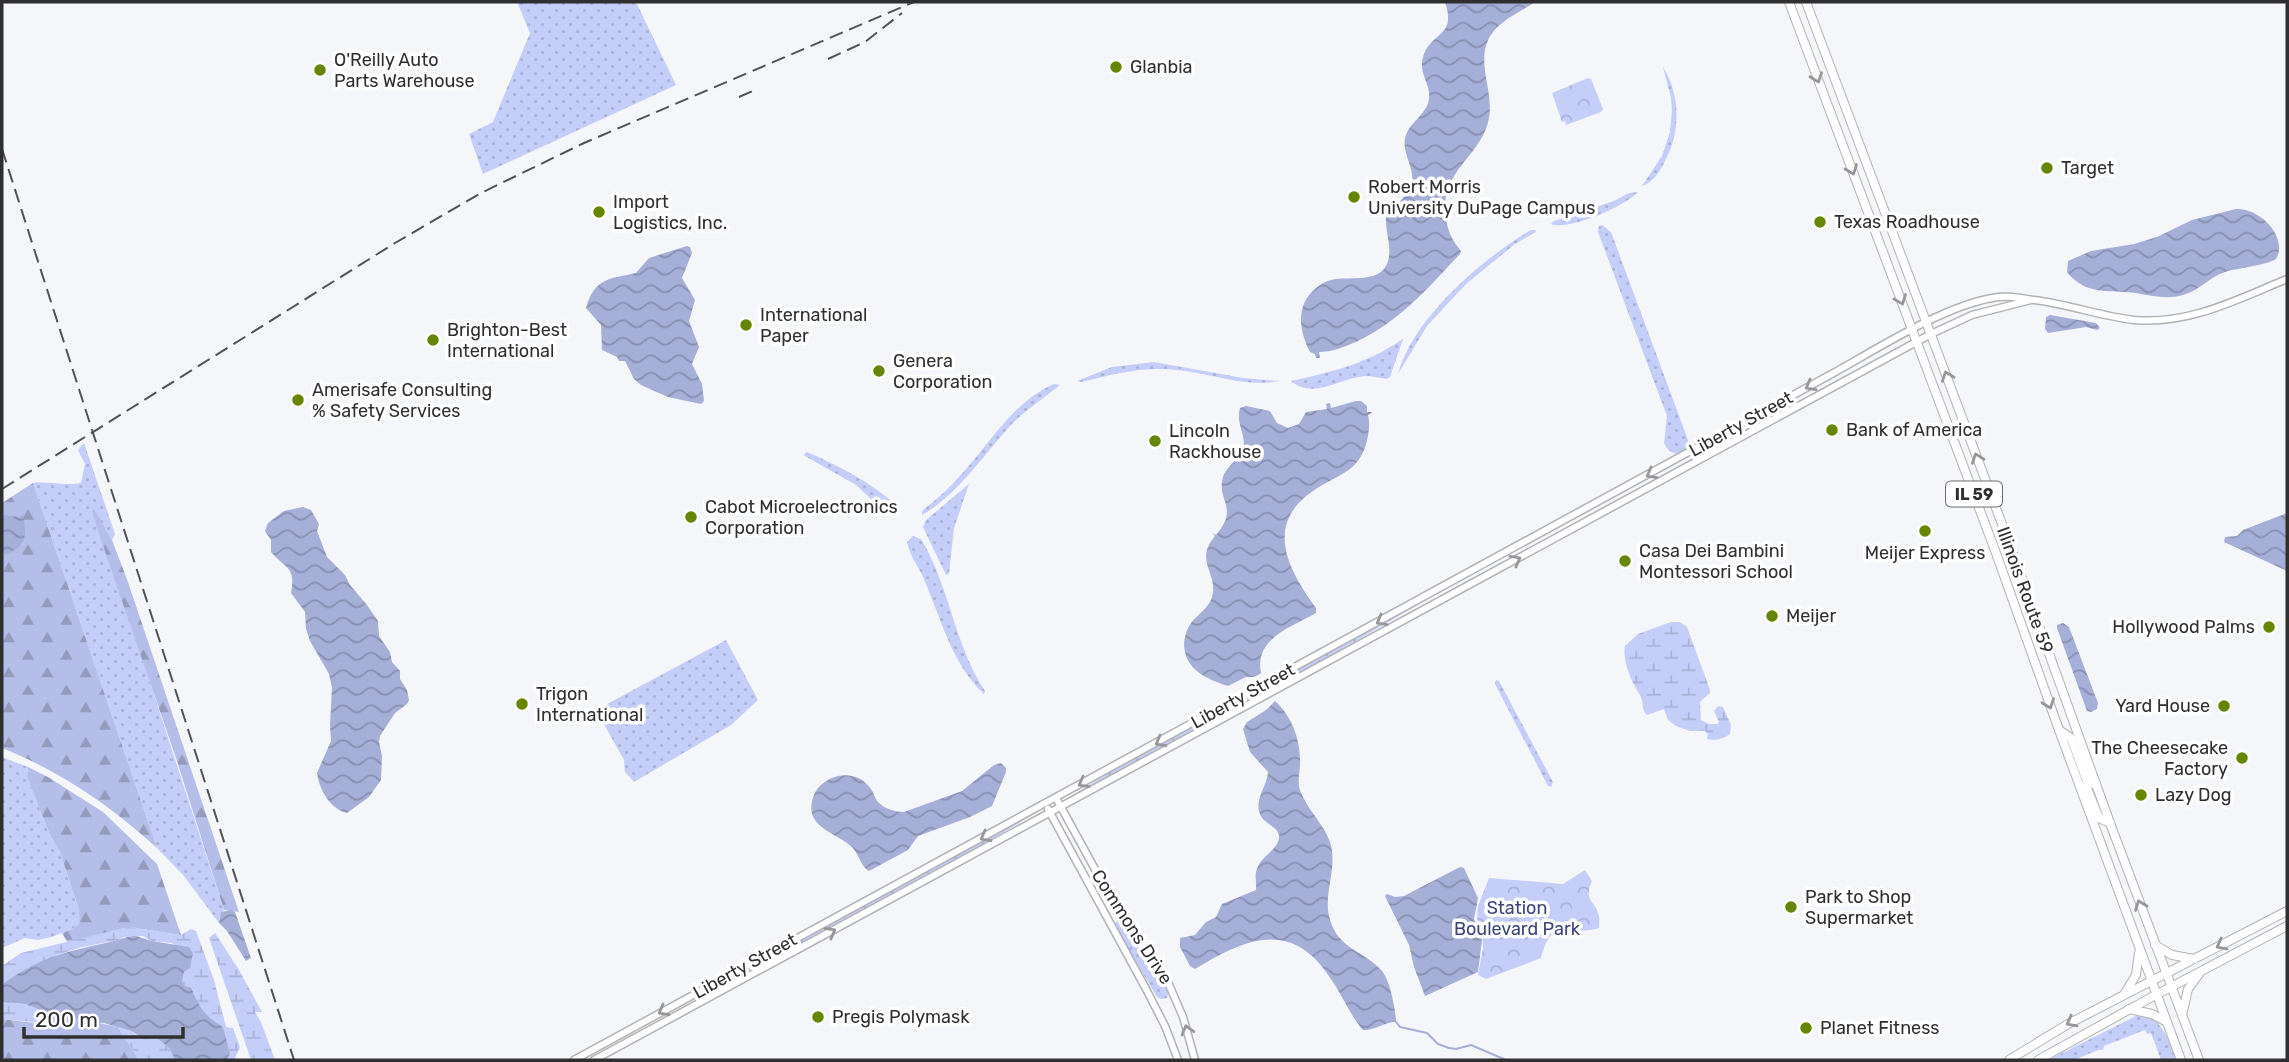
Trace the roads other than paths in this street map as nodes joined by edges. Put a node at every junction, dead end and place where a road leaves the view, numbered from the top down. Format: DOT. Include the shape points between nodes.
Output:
graph roads {
  1 [pos="1789,2"];
  2 [pos="1806,2"];
  3 [pos="2287,279"];
  4 [pos="2033,300"];
  5 [pos="1927,323"];
  6 [pos="1913,330"];
  7 [pos="1931,334"];
  8 [pos="1917,342"];
  9 [pos="2059,730"];
  10 [pos="2096,785"];
  11 [pos="2080,786"];
  12 [pos="1056,798"];
  13 [pos="1045,804"];
  14 [pos="1061,807"];
  15 [pos="1050,812"];
  16 [pos="2110,823"];
  17 [pos="2287,911"];
  18 [pos="2287,926"];
  19 [pos="2155,944"];
  20 [pos="2140,950"];
  21 [pos="2194,960"];
  22 [pos="2166,973"];
  23 [pos="2199,973"];
  24 [pos="2151,981"];
  25 [pos="2171,988"];
  26 [pos="2124,995"];
  27 [pos="2156,995"];
  28 [pos="2129,1009"];
  29 [pos="2182,1015"];
  30 [pos="2166,1022"];
  31 [pos="573,1060"];
  32 [pos="594,1060"];
  33 [pos="1178,1060"];
  34 [pos="1195,1060"];
  35 [pos="2009,1060"];
  36 [pos="2038,1060"];
  37 [pos="2181,1060"];
  38 [pos="2199,1060"];
  1 -- 6 [label="main road, Illinois Route 59 / IL 59, one-way"];
  2 -- 5 [label="main road, Illinois Route 59 / IL 59"];
  3 -- 4 [label="street, Liberty Street" via="2201,313 2159,320 2122,318"];
  4 -- 5 [label="street, Liberty Street" via="2012,295 1993,298"];
  4 -- 7 [label="street, Liberty Street" via="1972,315"];
  5 -- 6 [label="street, Liberty Street"];
  5 -- 7 [label="main road, Illinois Route 59 / IL 59"];
  6 -- 8 [label="main road, Illinois Route 59 / IL 59"];
  6 -- 12 [label="street, Liberty Street, one-way"];
  7 -- 8 [label="street, Liberty Street"];
  10 -- 7 [label="main road, Illinois Route 59 / IL 59, one-way"];
  8 -- 9 [label="main road, Illinois Route 59 / IL 59, one-way"];
  14 -- 8 [label="street, Liberty Street, one-way"];
  9 -- 10 [label="main road, IL 59" via="2071,738 2087,781"];
  9 -- 11 [label="main road, Illinois Route 59 / IL 59"];
  10 -- 16 [label="main road, Illinois Route 59 / IL 59"];
  11 -- 16 [label="main road, IL 59" via="2087,788 2099,818"];
  11 -- 20 [label="main road, Illinois Route 59 / IL 59"];
  12 -- 13 [label="street, Liberty Street"];
  12 -- 14 [label="street, Commons Drive"];
  13 -- 15 [label="street, Commons Drive"];
  13 -- 31 [label="street, Liberty Street, one-way"];
  14 -- 15 [label="street, Liberty Street"];
  34 -- 14 [label="street, Commons Drive, one-way" via="1184,1017 1167,980 1113,902"];
  32 -- 15 [label="street, Liberty Street, one-way"];
  15 -- 33 [label="street, Commons Drive" via="1146,989"];
  19 -- 16 [label="main road, Illinois Route 59 / IL 59, one-way"];
  17 -- 21 [label="main road, one-way"];
  18 -- 23 [label="main road"];
  19 -- 21 [label="main road" via="2172,955"];
  19 -- 22 [label="main road, Illinois Route 59 / IL 59"];
  20 -- 24 [label="main road, Illinois Route 59 / IL 59"];
  20 -- 26 [label="main road" via="2136,975"];
  21 -- 22 [label="main road"];
  22 -- 24 [label="main road"];
  22 -- 25 [label="main road, Illinois Route 59 / IL 59"];
  23 -- 25 [label="main road"];
  23 -- 29 [label="main road" via="2188,989"];
  24 -- 26 [label="main road"];
  24 -- 27 [label="main road, Illinois Route 59 / IL 59"];
  25 -- 27 [label="main road"];
  25 -- 29 [label="main road, Illinois Route 59 / IL 59"];
  26 -- 35 [label="main road, one-way"];
  27 -- 28 [label="main road"];
  27 -- 30 [label="main road, Illinois Route 59 / IL 59"];
  28 -- 30 [label="main road"];
  28 -- 36 [label="main road"];
  29 -- 38 [label="main road, Illinois Route 59 / IL 59"];
  30 -- 37 [label="main road, Illinois Route 59 / IL 59"];
}
